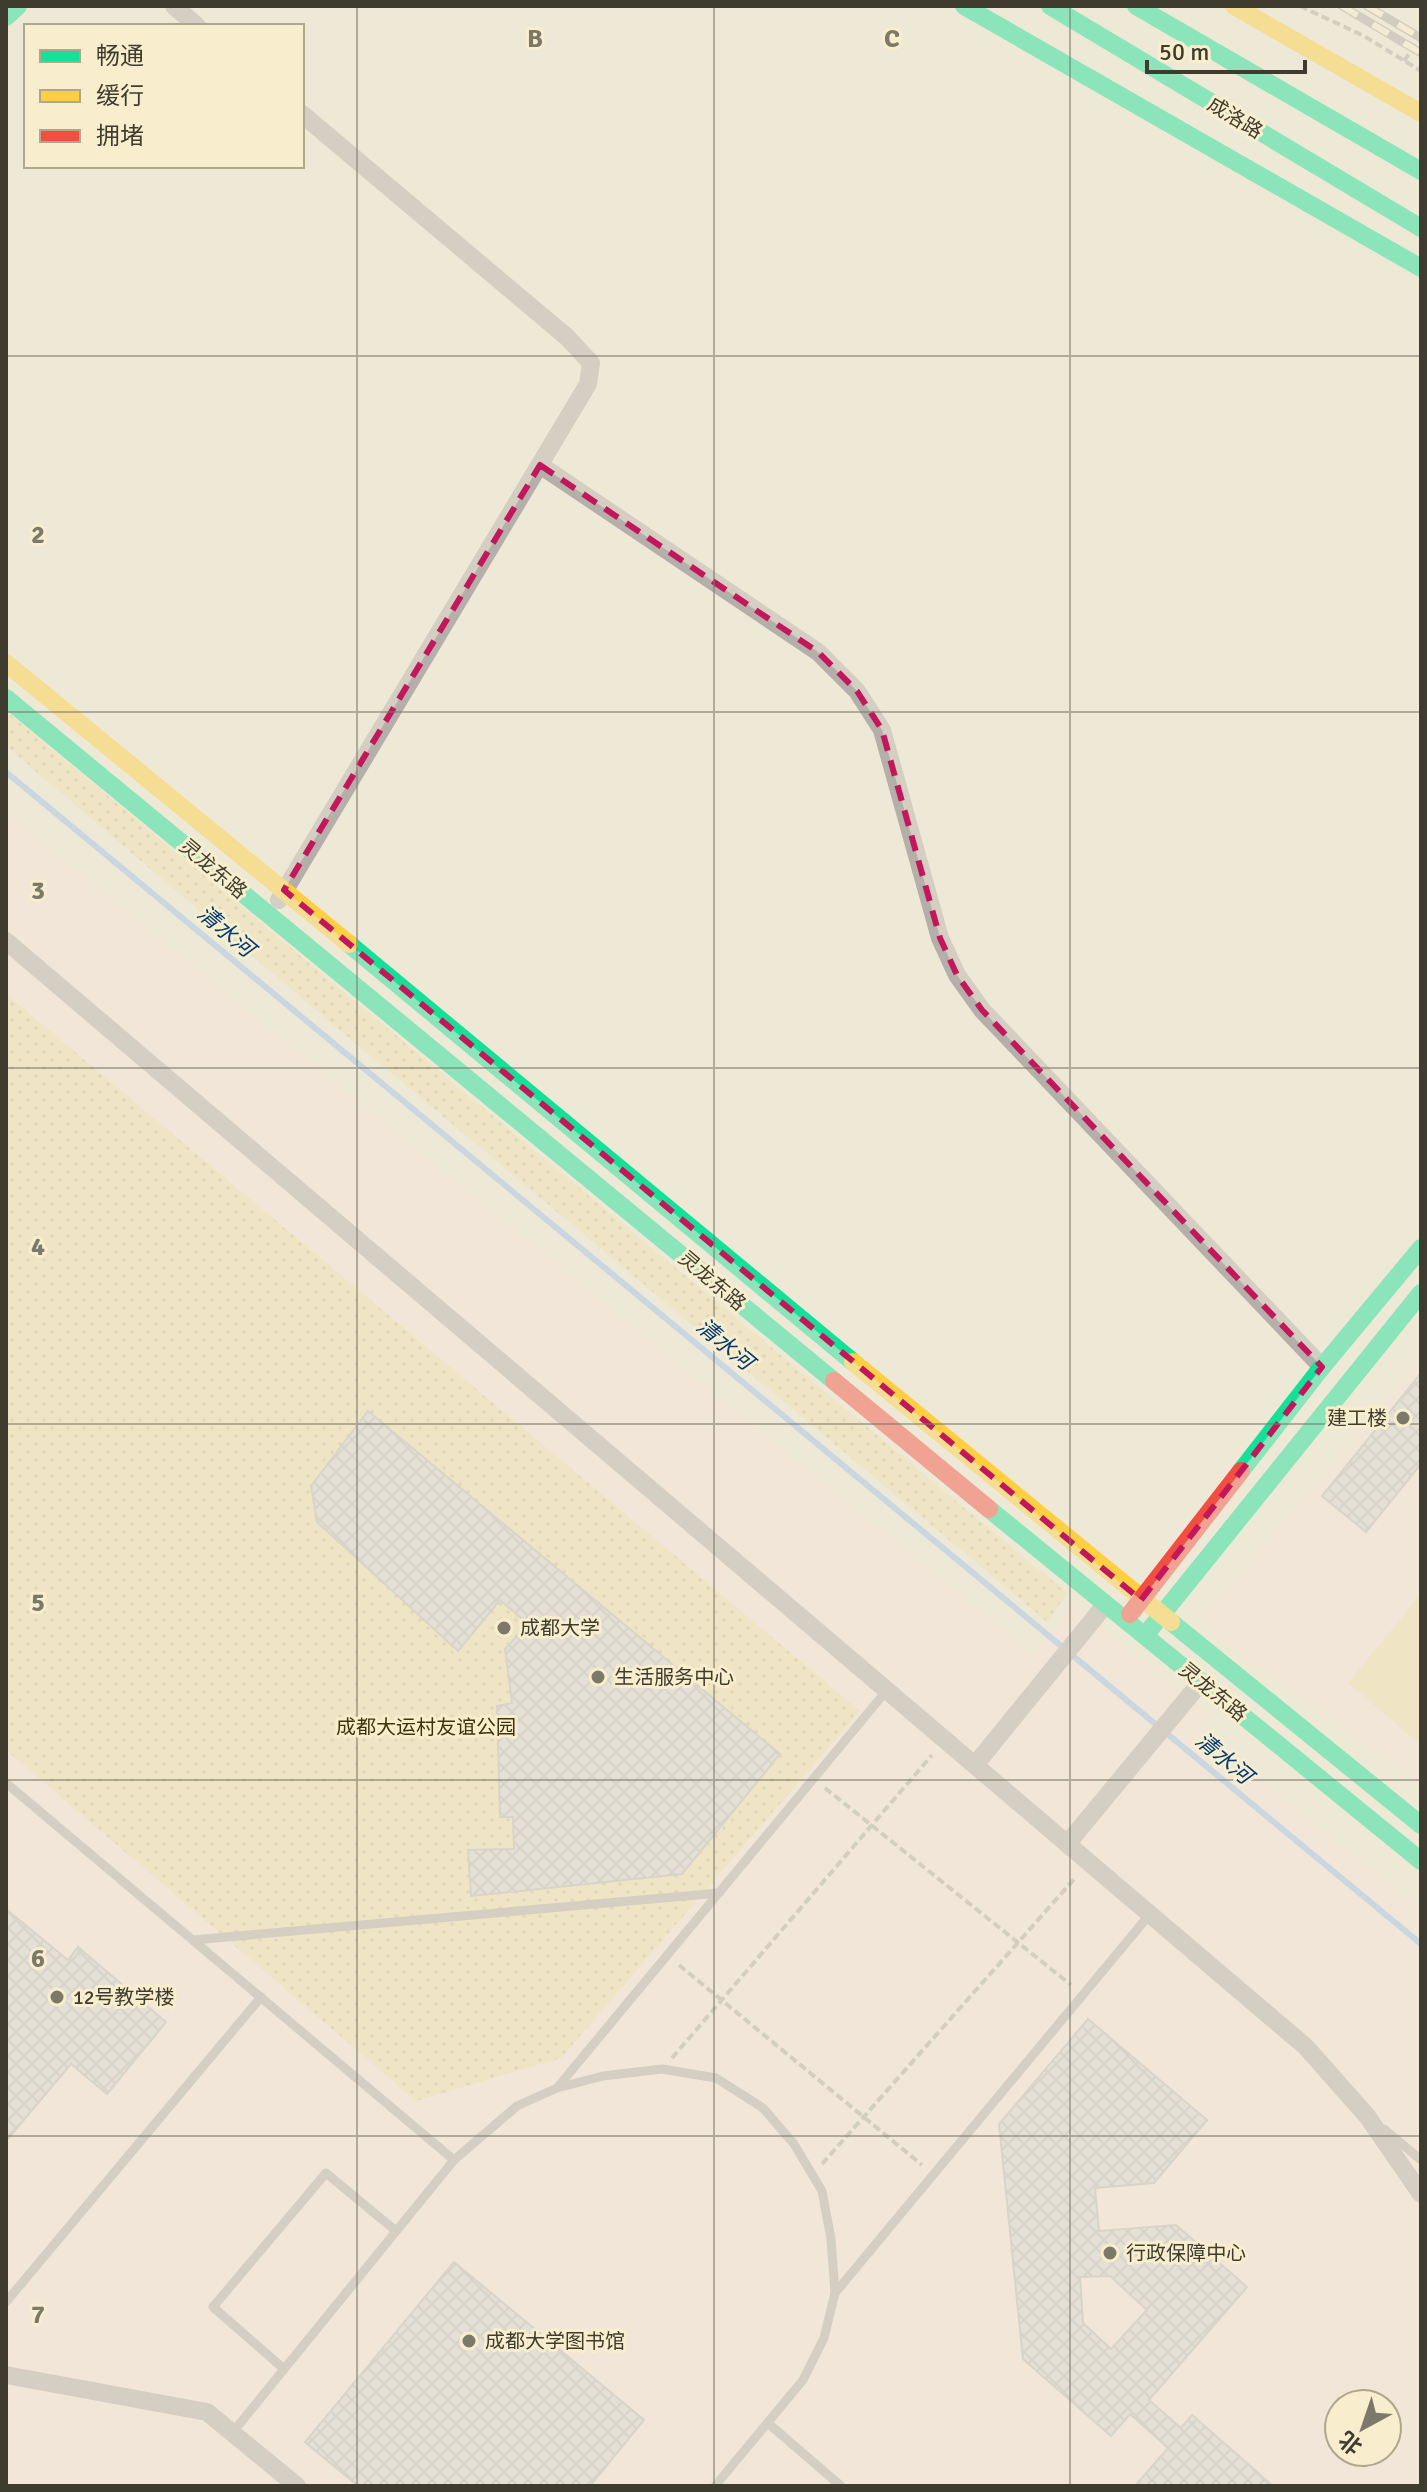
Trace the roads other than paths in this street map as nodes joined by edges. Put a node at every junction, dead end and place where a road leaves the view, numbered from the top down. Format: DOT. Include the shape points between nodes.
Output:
graph roads {
  1 [pos="18,6"];
  2 [pos="174,6"];
  3 [pos="964,6"];
  4 [pos="1050,6"];
  5 [pos="1136,6"];
  6 [pos="1236,7"];
  7 [pos="6,17"];
  8 [pos="195,24"];
  9 [pos="1421,113"];
  10 [pos="304,116"];
  11 [pos="1421,171"];
  12 [pos="1421,228"];
  13 [pos="1421,268"];
  14 [pos="540,465"];
  15 [pos="6,663"];
  16 [pos="6,698"];
  17 [pos="284,890"];
  18 [pos="270,916"];
  19 [pos="6,941"];
  20 [pos="1421,1248"];
  21 [pos="1420,1296"];
  22 [pos="1322,1367"];
  23 [pos="1141,1600"];
  24 [pos="1105,1605"];
  25 [pos="1160,1615"];
  26 [pos="1124,1621"];
  27 [pos="1143,1637"];
  28 [pos="1201,1682"];
  29 [pos="887,1690"];
  30 [pos="975,1765"];
  31 [pos="6,1783"];
  32 [pos="1421,1825"];
  33 [pos="1067,1844"];
  34 [pos="1421,1861"];
  35 [pos="719,1893"];
  36 [pos="1150,1914"];
  37 [pos="193,1940"];
  38 [pos="261,1997"];
  39 [pos="557,2088"];
  40 [pos="1367,2116"];
  41 [pos="454,2160"];
  42 [pos="1421,2160"];
  43 [pos="1421,2194"];
  44 [pos="396,2231"];
  45 [pos="835,2293"];
  46 [pos="6,2302"];
  47 [pos="284,2369"];
  48 [pos="6,2375"];
  49 [pos="769,2424"];
  50 [pos="233,2432"];
  51 [pos="297,2486"];
  52 [pos="715,2486"];
  53 [pos="841,2486"];
  1 -- 7 [label="main road"];
  2 -- 8 [label="street"];
  3 -- 13 [label="main road"];
  4 -- 12 [label="main road, 成洛路"];
  5 -- 11 [label="main road"];
  6 -- 9 [label="main road"];
  10 -- 14 [label="street" via="591,363 588,384"];
  14 -- 17 [label="street"];
  14 -- 22 [label="street" via="818,652 857,691 882,730 940,938 957,975 982,1010"];
  15 -- 17 [label="main road, 灵龙东路"];
  16 -- 18 [label="main road, 灵龙东路"];
  17 -- 18 [label="street"];
  17 -- 23 [label="main road, 灵龙东路"];
  18 -- 24 [label="main road, 灵龙东路"];
  19 -- 29 [label="street"];
  20 -- 22 [label="main road"];
  21 -- 25 [label="main road"];
  22 -- 23 [label="main road"];
  23 -- 25 [label="main road, 灵龙东路"];
  23 -- 26 [label="main road"];
  24 -- 26 [label="main road, 灵龙东路"];
  24 -- 30 [label="street"];
  25 -- 27 [label="main road"];
  25 -- 32 [label="main road, 灵龙东路"];
  26 -- 27 [label="main road, 灵龙东路"];
  27 -- 28 [label="main road, 灵龙东路"];
  28 -- 33 [label="street"];
  28 -- 34 [label="main road, 灵龙东路"];
  29 -- 30 [label="street"];
  29 -- 35 [label="lane"];
  30 -- 33 [label="street"];
  31 -- 37 [label="lane"];
  33 -- 36 [label="street"];
  35 -- 37 [label="lane"];
  35 -- 39 [label="lane"];
  36 -- 40 [label="street" via="1306,2047"];
  36 -- 45 [label="lane"];
  37 -- 38 [label="lane"];
  38 -- 41 [label="lane"];
  38 -- 46 [label="lane"];
  39 -- 41 [label="lane" via="517,2106"];
  39 -- 45 [label="lane" via="662,2069 716,2078 763,2108 794,2144 822,2191"];
  40 -- 42 [label="lane"];
  40 -- 43 [label="street"];
  41 -- 44 [label="lane"];
  44 -- 47 [label="lane"];
  44 -- 47 [label="lane" via="326,2173 213,2307"];
  45 -- 49 [label="lane" via="824,2338 803,2380"];
  47 -- 50 [label="lane"];
  48 -- 50 [label="street" via="194,2408"];
  49 -- 52 [label="lane"];
  49 -- 53 [label="lane"];
  50 -- 51 [label="street"];
}
